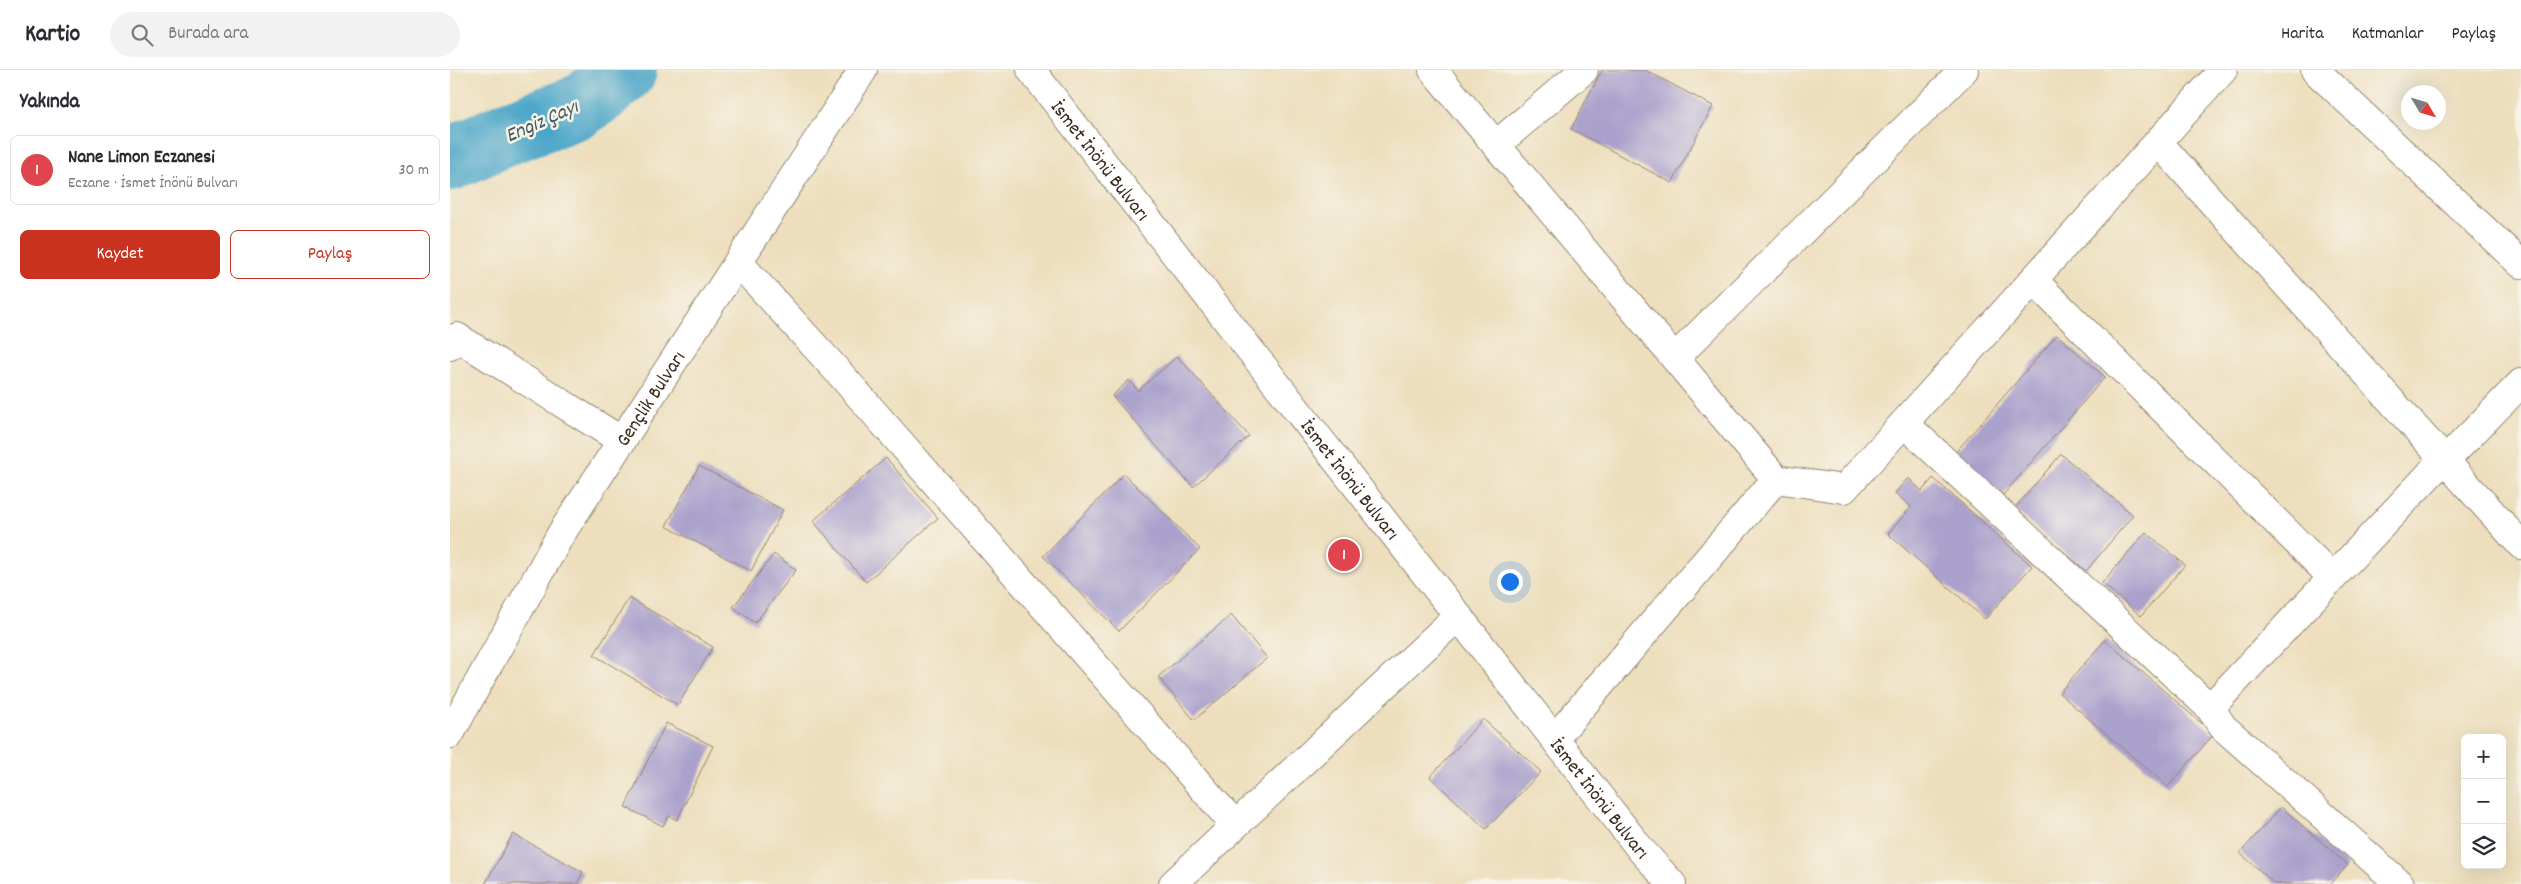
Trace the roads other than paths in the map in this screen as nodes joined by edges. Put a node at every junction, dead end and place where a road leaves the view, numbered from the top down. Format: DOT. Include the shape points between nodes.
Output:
graph roads {
  1 [pos="863,70"];
  2 [pos="1031,70"];
  3 [pos="1433,70"];
  4 [pos="1584,70"];
  5 [pos="1964,70"];
  6 [pos="2223,70"];
  7 [pos="2315,70"];
  8 [pos="2158,142"];
  9 [pos="1496,145"];
  10 [pos="738,262"];
  11 [pos="2521,264"];
  12 [pos="2033,280"];
  13 [pos="450,346"];
  14 [pos="1675,358"];
  15 [pos="2521,383"];
  16 [pos="1904,424"];
  17 [pos="622,441"];
  18 [pos="2445,461"];
  19 [pos="1776,479"];
  20 [pos="2521,545"];
  21 [pos="2333,578"];
  22 [pos="1458,616"];
  23 [pos="2210,708"];
  24 [pos="450,734"];
  25 [pos="1555,738"];
  26 [pos="1235,825"];
  27 [pos="1173,884"];
  28 [pos="1672,884"];
  29 [pos="2400,884"];
  1 -- 10 [label="street, Gençlik Bulvarı"];
  2 -- 22 [label="street, İsmet İnönü Bulvarı"];
  3 -- 9 [label="street"];
  4 -- 9 [label="street"];
  5 -- 14 [label="street"];
  6 -- 8 [label="street"];
  7 -- 11 [label="street"];
  8 -- 12 [label="street"];
  8 -- 18 [label="street"];
  9 -- 14 [label="street"];
  10 -- 17 [label="street, Gençlik Bulvarı"];
  10 -- 26 [label="street"];
  12 -- 16 [label="street"];
  12 -- 21 [label="street"];
  13 -- 17 [label="street" via="458,337"];
  14 -- 19 [label="street"];
  15 -- 18 [label="street"];
  16 -- 19 [label="street" via="1844,489"];
  16 -- 23 [label="street"];
  17 -- 24 [label="street, Gençlik Bulvarı" via="561,534"];
  18 -- 20 [label="street"];
  18 -- 21 [label="street"];
  19 -- 25 [label="street"];
  21 -- 23 [label="street"];
  22 -- 25 [label="street, İsmet İnönü Bulvarı"];
  22 -- 26 [label="street"];
  23 -- 29 [label="street" via="2223,727"];
  25 -- 28 [label="street, İsmet İnönü Bulvarı" via="1642,851"];
  26 -- 27 [label="street"];
}
